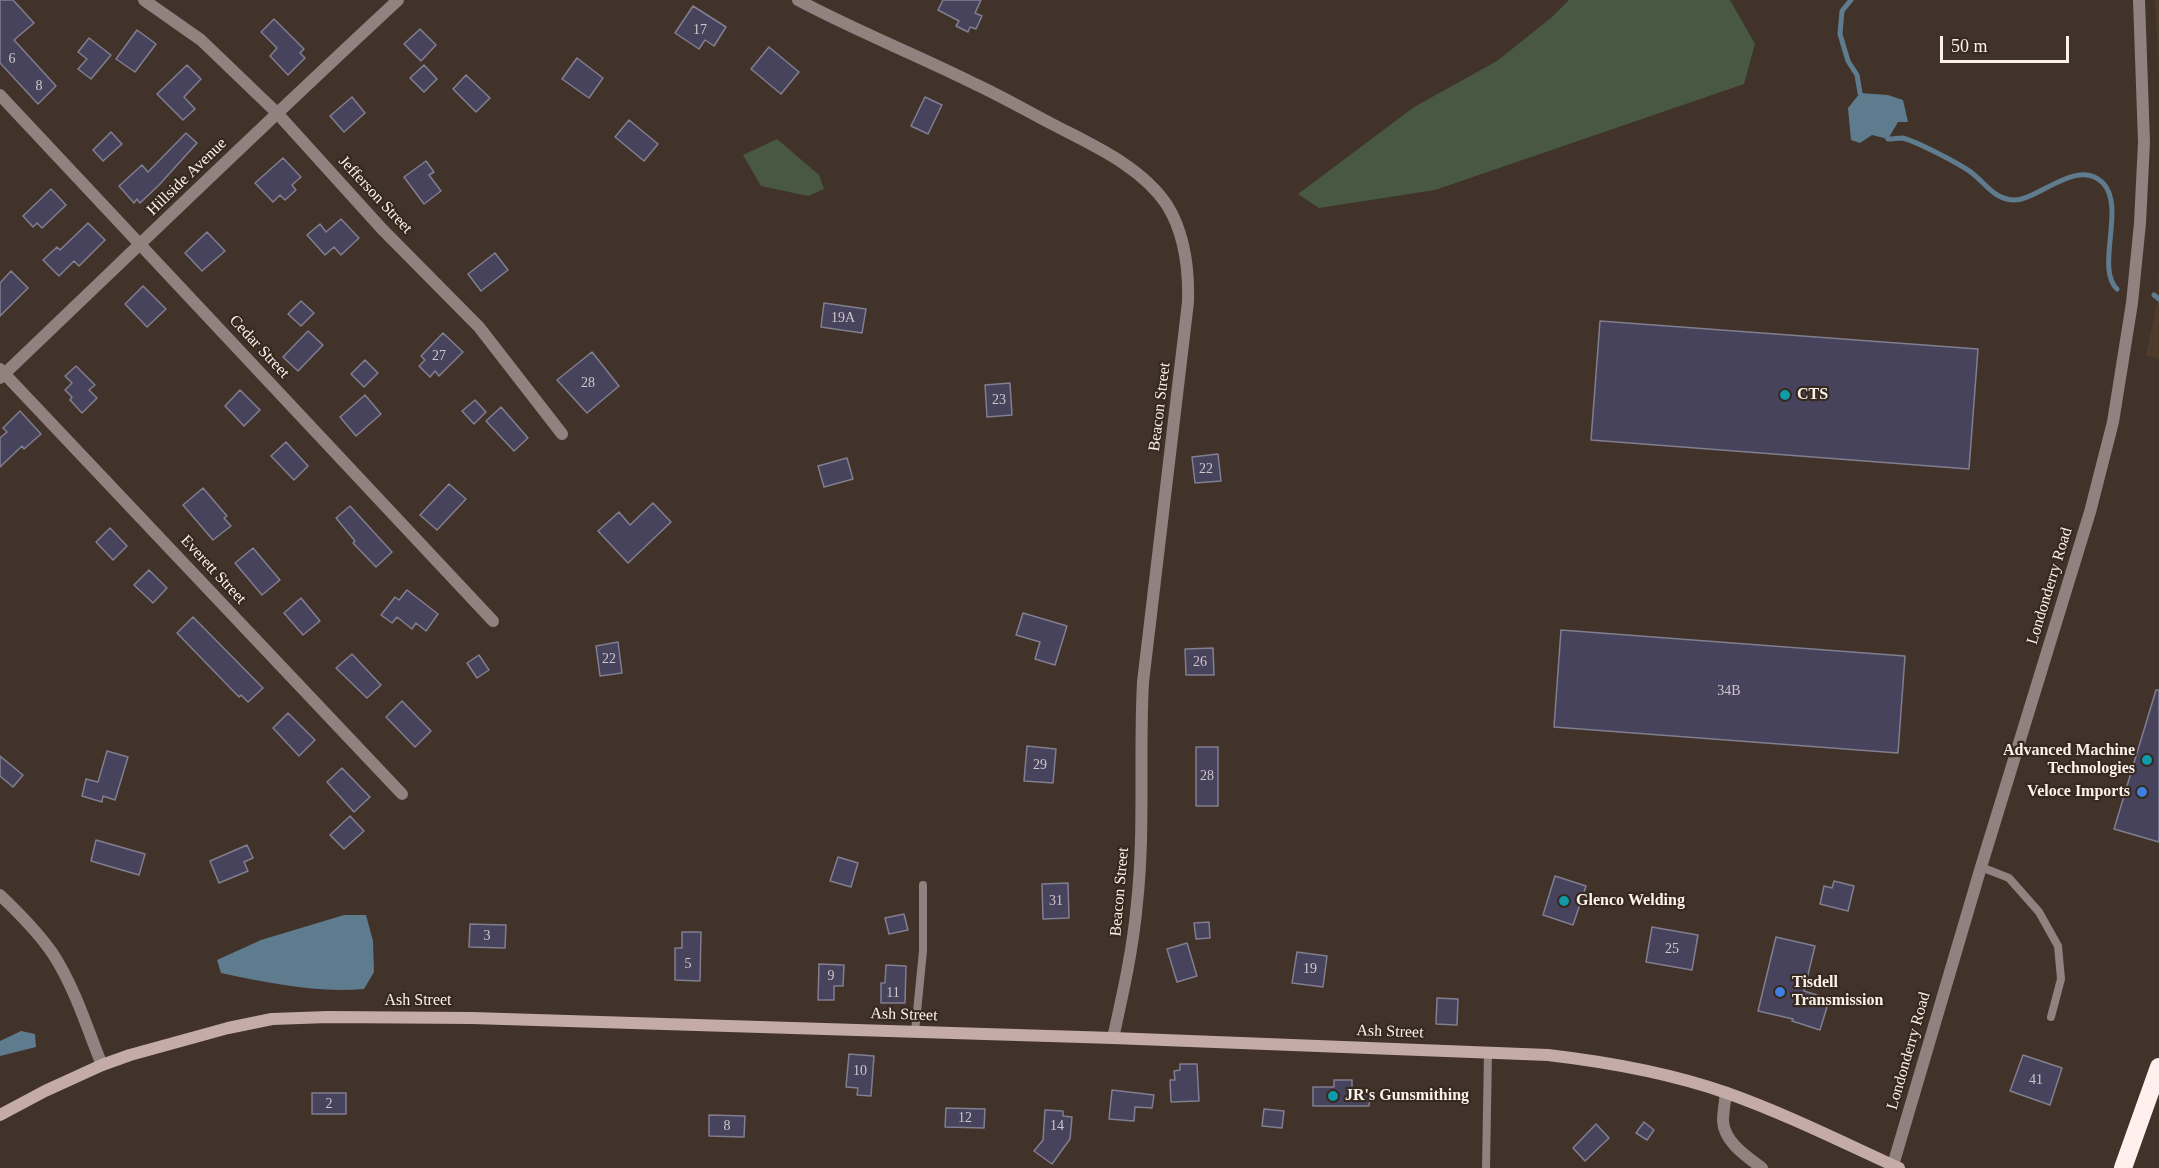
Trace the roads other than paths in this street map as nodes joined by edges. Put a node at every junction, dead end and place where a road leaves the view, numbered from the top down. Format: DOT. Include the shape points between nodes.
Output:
graph roads {
  1 [pos="144,0"];
  2 [pos="398,0"];
  3 [pos="798,0"];
  4 [pos="2139,0"];
  5 [pos="0,95"];
  6 [pos="277,113"];
  7 [pos="141,245"];
  8 [pos="1,374"];
  9 [pos="562,434"];
  10 [pos="494,621"];
  11 [pos="402,794"];
  12 [pos="1981,867"];
  13 [pos="923,885"];
  14 [pos="0,895"];
  15 [pos="2051,1017"];
  16 [pos="915,1032"];
  17 [pos="1113,1038"];
  18 [pos="1488,1052"];
  19 [pos="102,1065"];
  20 [pos="2159,1067"];
  21 [pos="1726,1093"];
  22 [pos="0,1115"];
  23 [pos="1896,1167"];
  24 [pos="1486,1168"];
  25 [pos="1762,1168"];
  26 [pos="2123,1168"];
  1 -- 6 [label="street, Jefferson Street" via="201,40"];
  2 -- 6 [label="street, Hillside Avenue"];
  3 -- 17 [label="street, Beacon Street" via="976,84 1123,164 1154,189 1166,205 1182,242 1187,261 1188,302 1143,682 1138,901 1131,960"];
  4 -- 12 [label="street, Londonderry Road" via="2144,142 2140,223 2120,382 2090,512"];
  5 -- 7 [label="street, Cedar Street"];
  6 -- 7 [label="street, Hillside Avenue"];
  6 -- 9 [label="street, Jefferson Street" via="382,229 479,327"];
  7 -- 8 [label="street, Hillside Avenue"];
  7 -- 10 [label="street, Cedar Street"];
  8 -- 11 [label="street, Everett Street"];
  12 -- 15 [label="lane" via="2009,878 2039,912 2058,946 2061,979"];
  12 -- 23 [label="street, Londonderry Road"];
  13 -- 16 [label="lane" via="923,951"];
  14 -- 19 [label="street" via="52,953"];
  16 -- 17 [label="street, Ash Street"];
  16 -- 19 [label="street, Ash Street" via="472,1018 272,1019"];
  17 -- 18 [label="street, Ash Street"];
  18 -- 21 [label="street, Ash Street" via="1587,1060 1667,1075"];
  18 -- 24 [label="lane"];
  19 -- 22 [label="street, Ash Street"];
  20 -- 26 [label="highway"];
  21 -- 23 [label="street, Ash Street" via="1814,1128"];
  21 -- 25 [label="street" via="1723,1123 1730,1139"];
}
